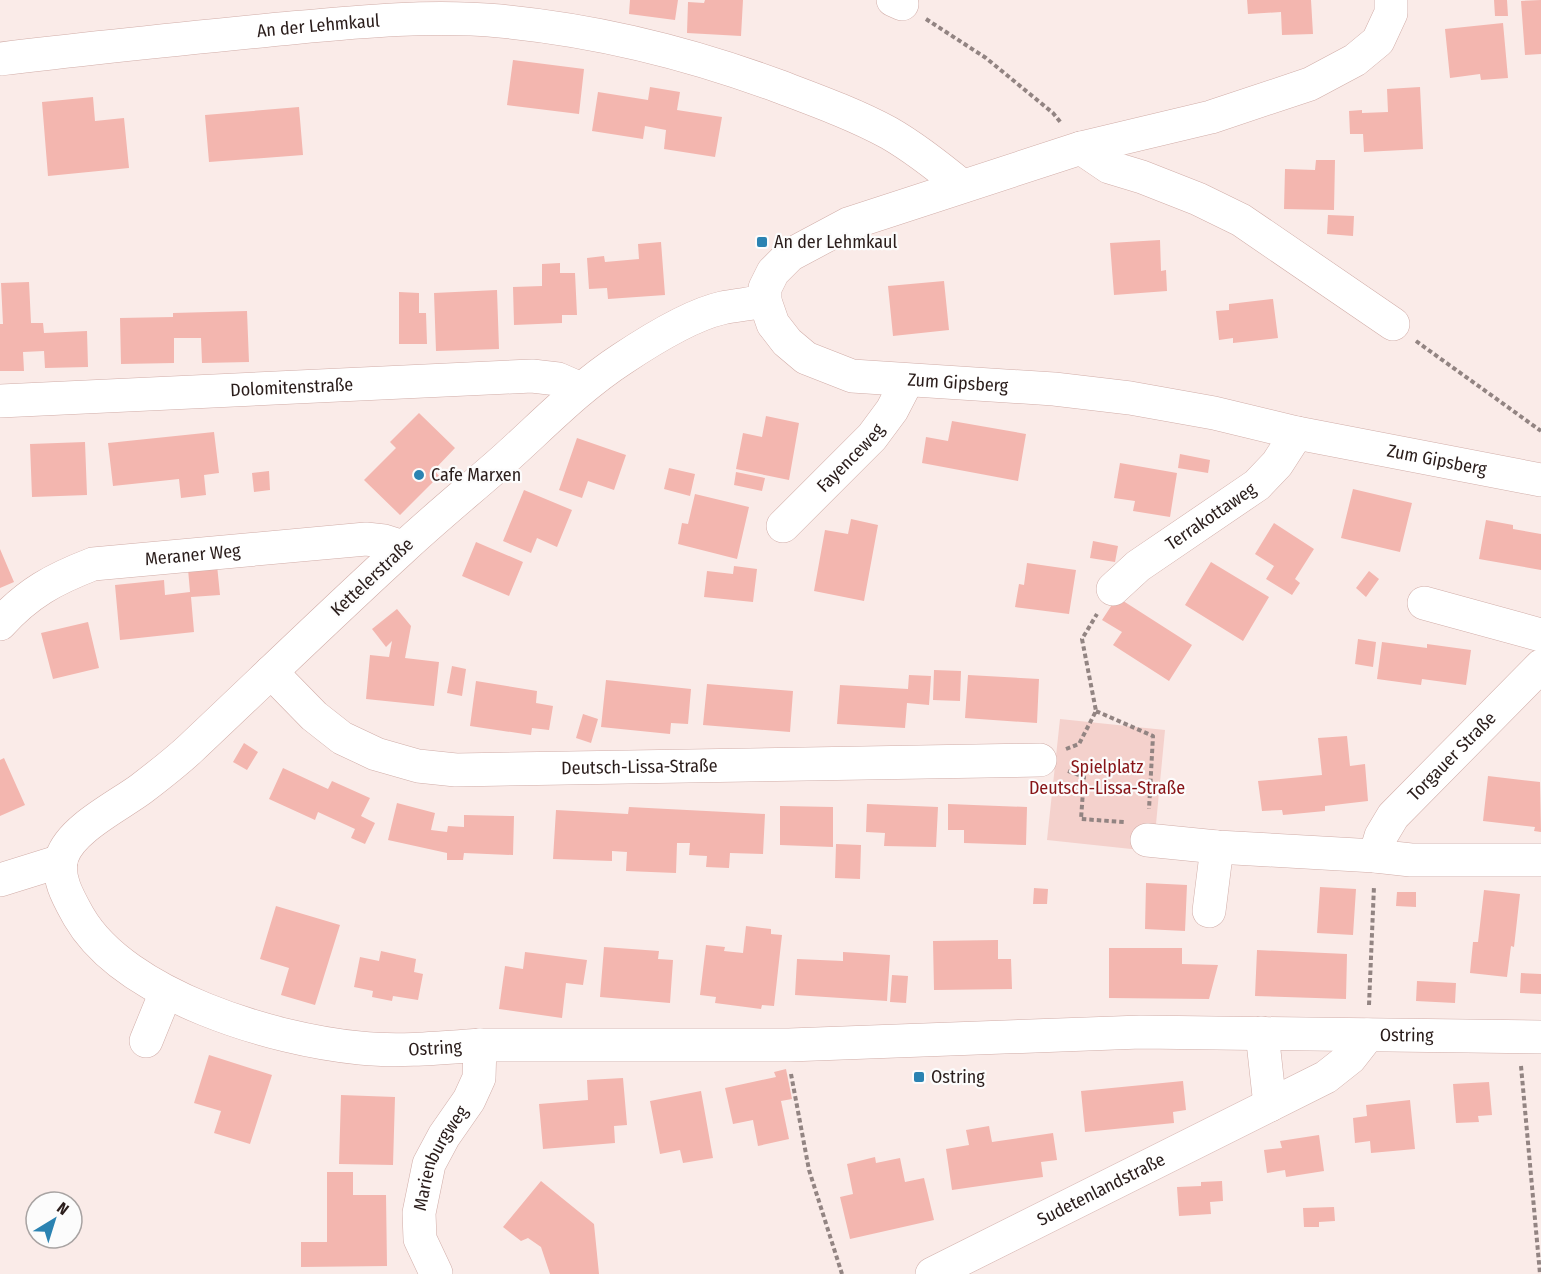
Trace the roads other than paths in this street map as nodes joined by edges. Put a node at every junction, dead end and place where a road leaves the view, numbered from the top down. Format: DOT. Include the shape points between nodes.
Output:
graph roads {
  1 [pos="1391,0"];
  2 [pos="0,60"];
  3 [pos="1081,148"];
  4 [pos="962,186"];
  5 [pos="765,302"];
  6 [pos="1393,324"];
  7 [pos="907,381"];
  8 [pos="582,389"];
  9 [pos="0,401"];
  10 [pos="1297,433"];
  11 [pos="1541,480"];
  12 [pos="783,526"];
  13 [pos="404,547"];
  14 [pos="1113,589"];
  15 [pos="1424,603"];
  16 [pos="0,624"];
  17 [pos="1541,635"];
  18 [pos="1541,666"];
  19 [pos="271,672"];
  20 [pos="1040,760"];
  21 [pos="1147,840"];
  22 [pos="1216,847"];
  23 [pos="1375,856"];
  24 [pos="1541,860"];
  25 [pos="61,861"];
  26 [pos="0,880"];
  27 [pos="1209,911"];
  28 [pos="166,992"];
  29 [pos="1369,1023"];
  30 [pos="1262,1033"];
  31 [pos="1530,1037"];
  32 [pos="146,1041"];
  33 [pos="480,1046"];
  34 [pos="1270,1105"];
  35 [pos="436,1273"];
  36 [pos="932,1274"];
  1 -- 3 [label="street" via="1391,13 1378,41 1355,60 1310,84 1211,117"];
  2 -- 4 [label="street, An der Lehmkaul" via="104,46 370,21 498,21 583,31 739,72 819,102 889,134 938,165"];
  3 -- 4 [label="street"];
  3 -- 6 [label="street" via="1109,167 1198,199 1241,220"];
  4 -- 5 [label="street" via="848,225 790,255 773,272 765,288"];
  5 -- 7 [label="street, Zum Gipsberg" via="773,324 806,358 852,376"];
  5 -- 8 [label="street, Kettelerstraße" via="722,308 694,317 622,359"];
  7 -- 10 [label="street, Zum Gipsberg" via="1054,389 1130,398"];
  7 -- 12 [label="street, Fayenceweg" via="872,437"];
  8 -- 9 [label="street, Dolomitenstraße" via="558,379 532,376"];
  8 -- 13 [label="street, Kettelerstraße"];
  10 -- 11 [label="street, Zum Gipsberg"];
  10 -- 14 [label="street, Terrakottaweg" via="1277,464 1257,485 1138,566"];
  13 -- 16 [label="street, Meraner Weg" via="366,538 93,564 38,589"];
  13 -- 19 [label="street, Kettelerstraße"];
  15 -- 17 [label="street"];
  18 -- 23 [label="street, Torgauer Straße" via="1393,816"];
  19 -- 20 [label="street, Deutsch-Lissa-Straße" via="342,738 376,754 418,766 456,770"];
  19 -- 25 [label="street, Kettelerstraße" via="187,752 79,833"];
  21 -- 22 [label="street"];
  22 -- 23 [label="street"];
  22 -- 27 [label="street"];
  23 -- 24 [label="street" via="1411,860"];
  25 -- 26 [label="street"];
  25 -- 28 [label="street, Ostring" via="61,880 83,925 109,953"];
  28 -- 32 [label="street"];
  28 -- 33 [label="street, Ostring" via="228,1018 297,1038 361,1048"];
  29 -- 30 [label="street, Ostring"];
  29 -- 31 [label="street, Ostring"];
  29 -- 34 [label="street, Sudetenlandstraße" via="1350,1058 1326,1077"];
  30 -- 33 [label="street, Ostring" via="1141,1032 789,1046"];
  30 -- 34 [label="street"];
  33 -- 35 [label="street, Marienburgweg" via="479,1078 429,1164 419,1213 420,1239"];
  34 -- 36 [label="street, Sudetenlandstraße"];
}
